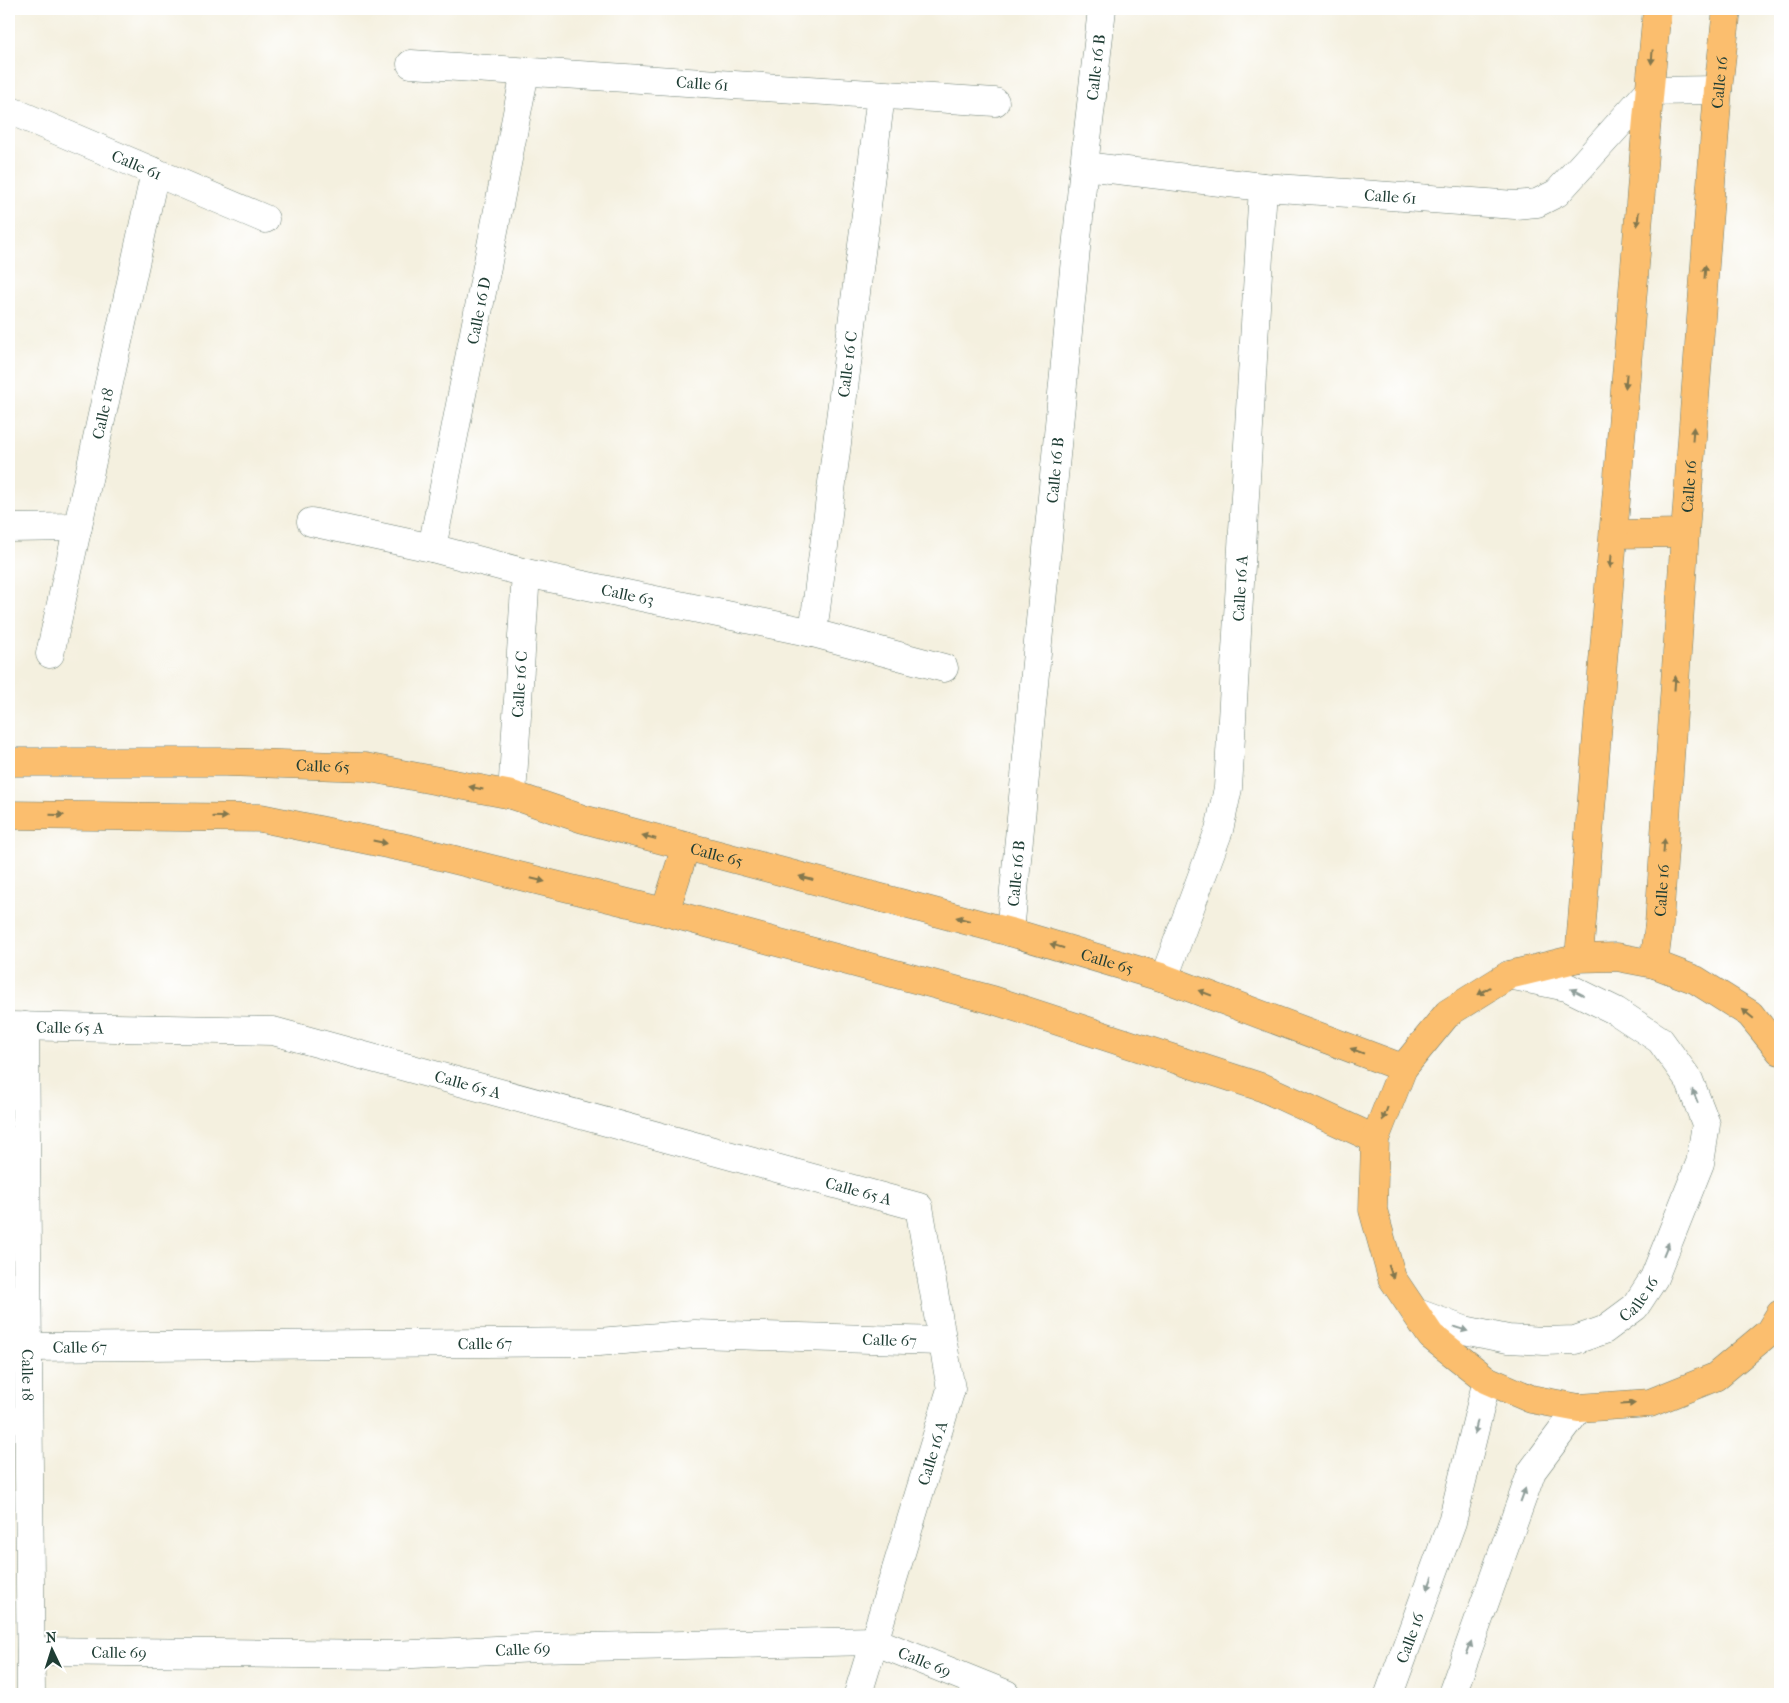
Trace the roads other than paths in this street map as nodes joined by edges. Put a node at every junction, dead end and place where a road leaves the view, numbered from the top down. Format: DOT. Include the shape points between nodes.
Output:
graph roads {
  1 [pos="1102,9"];
  2 [pos="1657,9"];
  3 [pos="1727,9"];
  4 [pos="411,64"];
  5 [pos="525,72"];
  6 [pos="1718,90"];
  7 [pos="1649,91"];
  8 [pos="881,95"];
  9 [pos="995,102"];
  10 [pos="9,110"];
  11 [pos="1084,166"];
  12 [pos="155,172"];
  13 [pos="1262,187"];
  14 [pos="265,219"];
  15 [pos="311,522"];
  16 [pos="78,527"];
  17 [pos="9,528"];
  18 [pos="1685,533"];
  19 [pos="1614,534"];
  20 [pos="432,548"];
  21 [pos="526,573"];
  22 [pos="813,633"];
  23 [pos="50,654"];
  24 [pos="944,668"];
  25 [pos="9,762"];
  26 [pos="512,795"];
  27 [pos="9,815"];
  28 [pos="686,846"];
  29 [pos="665,912"];
  30 [pos="1010,932"];
  31 [pos="1579,958"];
  32 [pos="1654,964"];
  33 [pos="1509,975"];
  34 [pos="1164,978"];
  35 [pos="17,1026"];
  36 [pos="1780,1051"];
  37 [pos="1402,1068"];
  38 [pos="1375,1139"];
  39 [pos="919,1207"];
  40 [pos="1415,1312"];
  41 [pos="1780,1314"];
  42 [pos="942,1341"];
  43 [pos="29,1347"];
  44 [pos="1487,1380"];
  45 [pos="1579,1408"];
  46 [pos="874,1641"];
  47 [pos="31,1651"];
  48 [pos="31,1694"];
  49 [pos="858,1694"];
  50 [pos="1006,1694"];
  51 [pos="1388,1694"];
  52 [pos="1452,1694"];
  1 -- 11 [label="street, Calle 16 B"];
  2 -- 7 [label="main road, one-way"];
  3 -- 6 [label="main road, Calle 16"];
  4 -- 5 [label="street, Calle 61"];
  5 -- 8 [label="street, Calle 61"];
  5 -- 20 [label="street, Calle 16 D"];
  6 -- 7 [label="street"];
  18 -- 6 [label="main road, Calle 16, one-way"];
  7 -- 13 [label="street, Calle 61" via="1557,193 1537,203 1515,205"];
  7 -- 19 [label="main road, one-way"];
  8 -- 9 [label="street, Calle 61"];
  8 -- 22 [label="street, Calle 16 C"];
  10 -- 12 [label="street, Calle 61"];
  11 -- 13 [label="street, Calle 61"];
  11 -- 30 [label="street, Calle 16 B"];
  12 -- 14 [label="street, Calle 61"];
  12 -- 16 [label="street, Calle 18"];
  13 -- 34 [label="street, Calle 16 A" via="1228,788 1219,830"];
  15 -- 20 [label="street, Calle 63"];
  16 -- 17 [label="street"];
  16 -- 23 [label="street, Calle 18"];
  18 -- 19 [label="main road"];
  32 -- 18 [label="main road, Calle 16, one-way"];
  19 -- 31 [label="main road, one-way"];
  20 -- 21 [label="street, Calle 63"];
  21 -- 22 [label="street, Calle 63"];
  21 -- 26 [label="street, Calle 16 C"];
  22 -- 24 [label="street, Calle 63"];
  26 -- 25 [label="main road, Calle 65, one-way" via="366,767 225,762"];
  28 -- 26 [label="main road, Calle 65, one-way" via="583,819"];
  27 -- 29 [label="main road, one-way" via="261,818 411,848"];
  28 -- 29 [label="main road"];
  30 -- 28 [label="main road, Calle 65, one-way"];
  29 -- 38 [label="main road" via="1002,1003 1264,1088"];
  34 -- 30 [label="main road, Calle 65, one-way"];
  31 -- 32 [label="main road" via="1617,957"];
  31 -- 33 [label="main road"];
  36 -- 32 [label="main road, one-way" via="1750,1014 1696,980"];
  33 -- 37 [label="main road, one-way" via="1448,1013"];
  40 -- 33 [label="street, Calle 16, one-way" via="1464,1330 1508,1339 1575,1340 1604,1330 1635,1307 1654,1278 1700,1164 1706,1124 1689,1080 1660,1040 1616,1011 1567,987"];
  37 -- 34 [label="main road, Calle 65, one-way"];
  35 -- 39 [label="street, Calle 65 A" via="273,1031"];
  35 -- 43 [label="street, Calle 18"];
  37 -- 38 [label="main road, one-way"];
  38 -- 40 [label="main road, one-way" via="1373,1210 1392,1278"];
  39 -- 42 [label="street, Calle 16 A"];
  40 -- 44 [label="main road" via="1431,1336"];
  45 -- 41 [label="main road, one-way" via="1650,1403 1715,1377 1769,1332"];
  42 -- 43 [label="street, Calle 67" via="695,1334 599,1342"];
  42 -- 46 [label="street, Calle 16 A" via="951,1389"];
  43 -- 47 [label="street, Calle 18"];
  44 -- 45 [label="main road" via="1531,1399"];
  44 -- 51 [label="street, Calle 16, one-way" via="1452,1522"];
  52 -- 45 [label="street, one-way" via="1532,1471"];
  46 -- 47 [label="street, Calle 69" via="536,1648 393,1655"];
  46 -- 49 [label="street, Calle 16 A"];
  46 -- 50 [label="street, Calle 69"];
  47 -- 48 [label="street, Calle 18"];
}
